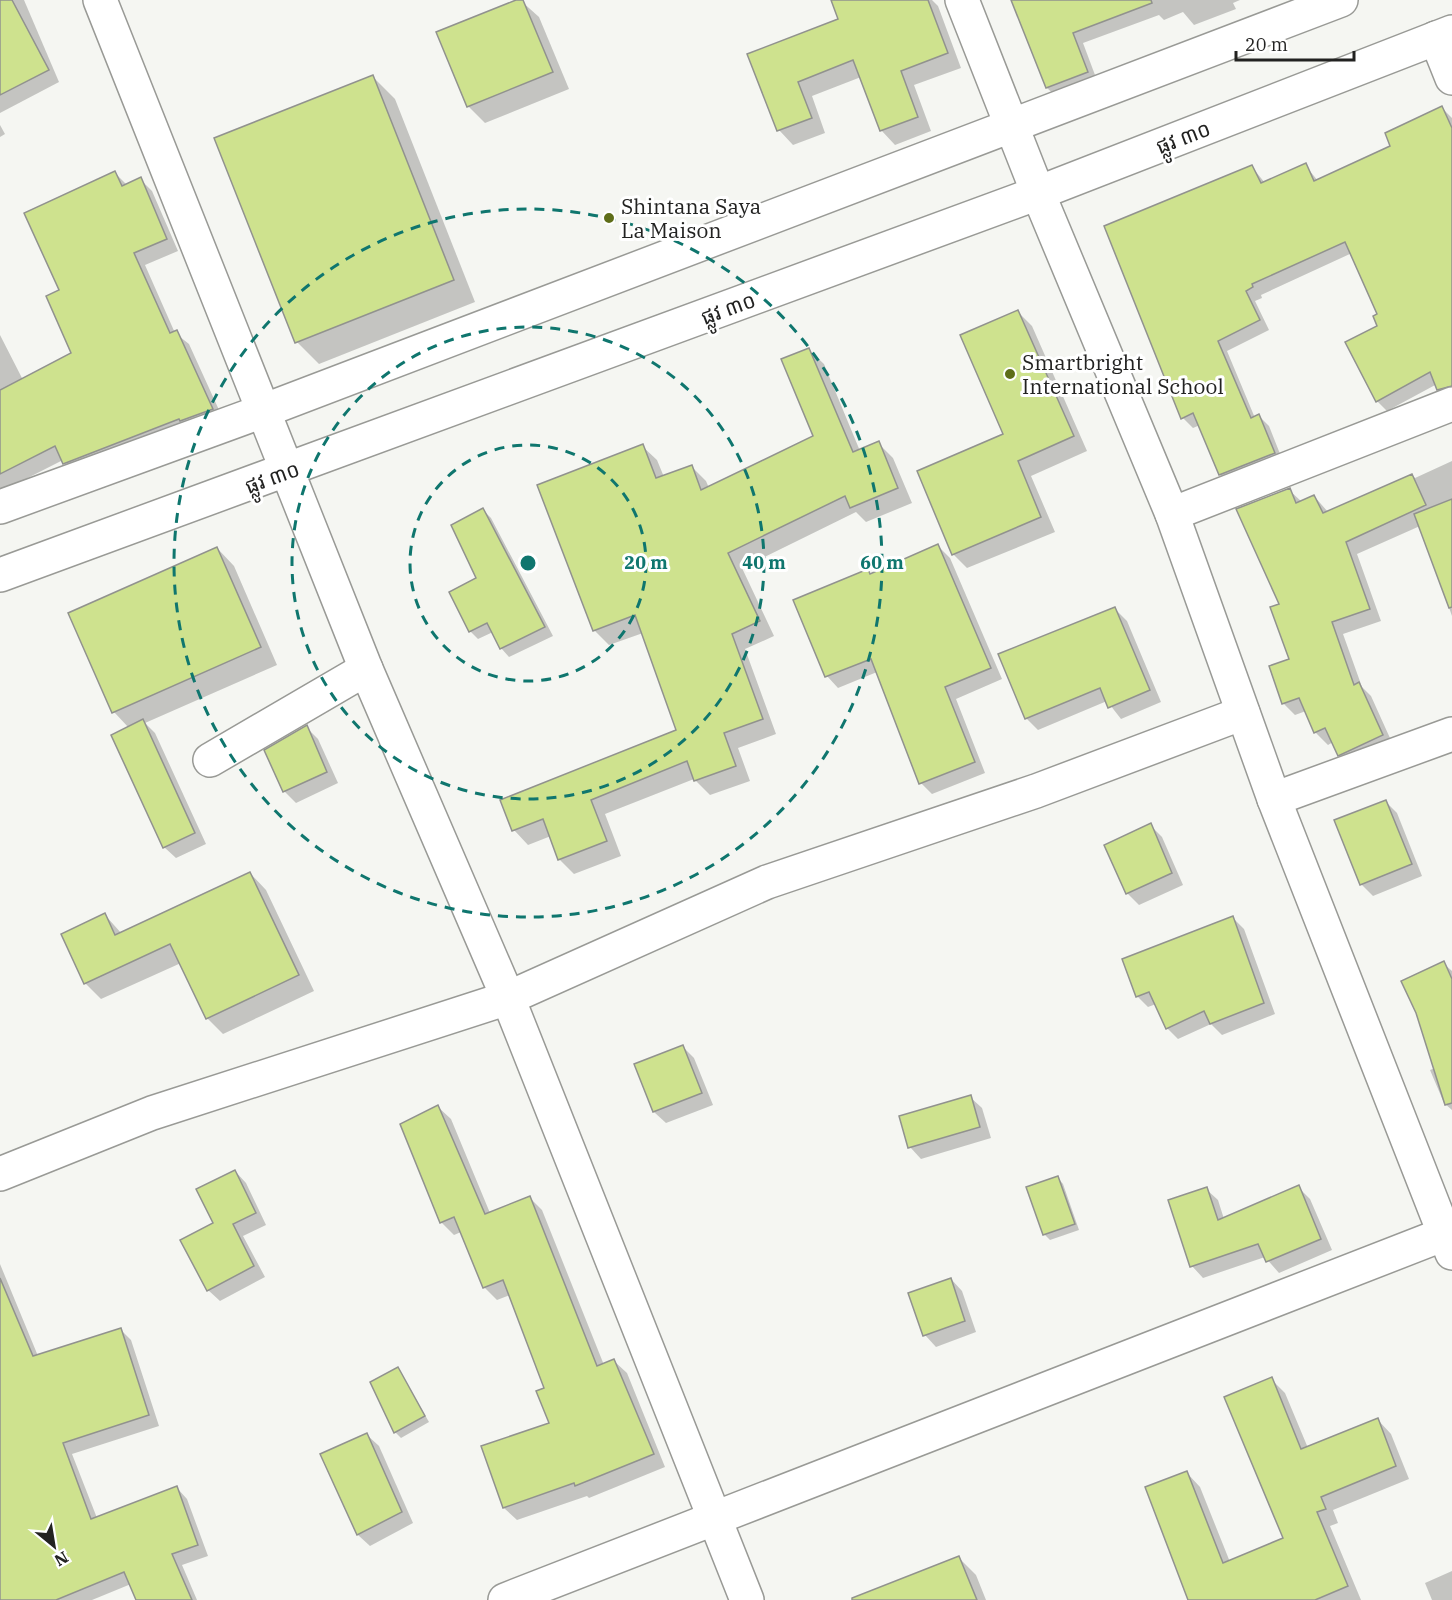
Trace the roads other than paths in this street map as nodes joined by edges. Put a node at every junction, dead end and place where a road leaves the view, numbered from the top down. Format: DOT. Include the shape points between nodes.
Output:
graph roads {
  1 [pos="100,0"];
  2 [pos="962,0"];
  3 [pos="1341,0"];
  4 [pos="1444,35"];
  5 [pos="1452,78"];
  6 [pos="1012,125"];
  7 [pos="1038,193"];
  8 [pos="1452,404"];
  9 [pos="263,411"];
  10 [pos="289,470"];
  11 [pos="0,507"];
  12 [pos="1172,514"];
  13 [pos="0,575"];
  14 [pos="366,669"];
  15 [pos="1243,713"];
  16 [pos="1452,734"];
  17 [pos="210,760"];
  18 [pos="1274,799"];
  19 [pos="508,998"];
  20 [pos="0,1174"];
  21 [pos="1450,1240"];
  22 [pos="716,1518"];
  23 [pos="505,1600"];
  24 [pos="747,1600"];
  1 -- 9 [label="street"];
  2 -- 6 [label="street"];
  3 -- 6 [label="street"];
  4 -- 5 [label="street"];
  4 -- 7 [label="street, ផ្លូវ ៣០"];
  6 -- 7 [label="street"];
  6 -- 9 [label="street"];
  7 -- 10 [label="street, ផ្លូវ ៣០"];
  7 -- 12 [label="street"];
  8 -- 12 [label="street"];
  9 -- 10 [label="street"];
  9 -- 11 [label="street"];
  10 -- 13 [label="street, ផ្លូវ ៣០"];
  10 -- 14 [label="street"];
  12 -- 15 [label="street"];
  14 -- 17 [label="street"];
  14 -- 19 [label="street"];
  15 -- 18 [label="street"];
  15 -- 19 [label="street" via="1036,791 767,882"];
  16 -- 18 [label="street"];
  18 -- 21 [label="street"];
  19 -- 20 [label="street" via="152,1113"];
  19 -- 22 [label="street"];
  21 -- 22 [label="street"];
  22 -- 23 [label="street"];
  22 -- 24 [label="street"];
}
